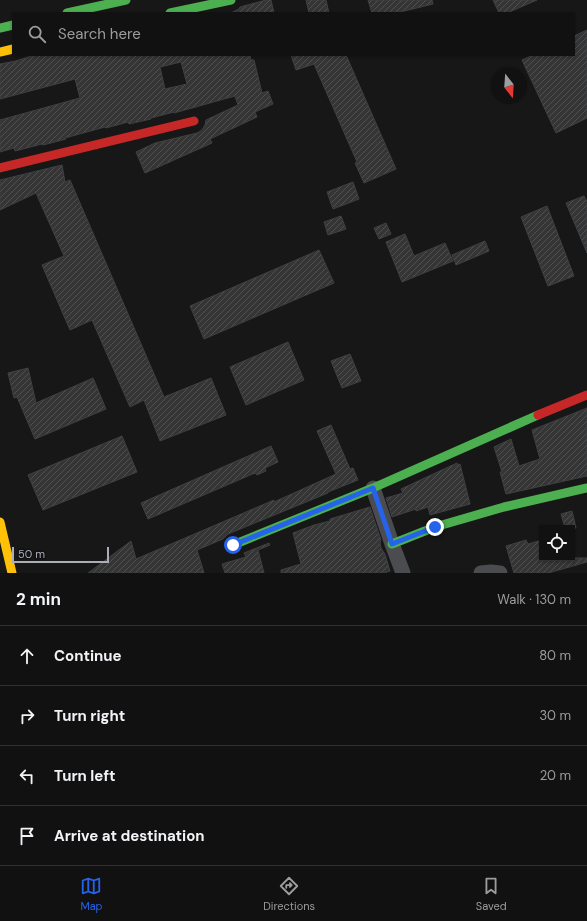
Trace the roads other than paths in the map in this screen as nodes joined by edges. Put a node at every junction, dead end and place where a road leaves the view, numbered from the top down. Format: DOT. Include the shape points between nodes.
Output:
graph roads {
  1 [pos="126,0"];
  2 [pos="230,0"];
  3 [pos="72,12"];
  4 [pos="175,12"];
  5 [pos="12,25"];
  6 [pos="0,28"];
  7 [pos="12,49"];
  8 [pos="0,52"];
  9 [pos="194,121"];
  10 [pos="0,168"];
  11 [pos="587,395"];
  12 [pos="373,488"];
  13 [pos="587,488"];
  14 [pos="0,522"];
  15 [pos="392,544"];
  16 [pos="233,545"];
  17 [pos="12,573"];
  18 [pos="403,573"];
  19 [pos="481,573"];
  20 [pos="500,573"];
  1 -- 3 [label="street"];
  2 -- 4 [label="street"];
  5 -- 6 [label="street"];
  7 -- 8 [label="street"];
  9 -- 10 [label="street"];
  11 -- 12 [label="street"];
  12 -- 15 [label="street"];
  12 -- 16 [label="street"];
  13 -- 15 [label="street" via="504,507 435,527"];
  14 -- 17 [label="street"];
  15 -- 18 [label="street"];
  19 -- 20 [label="street"];
}
